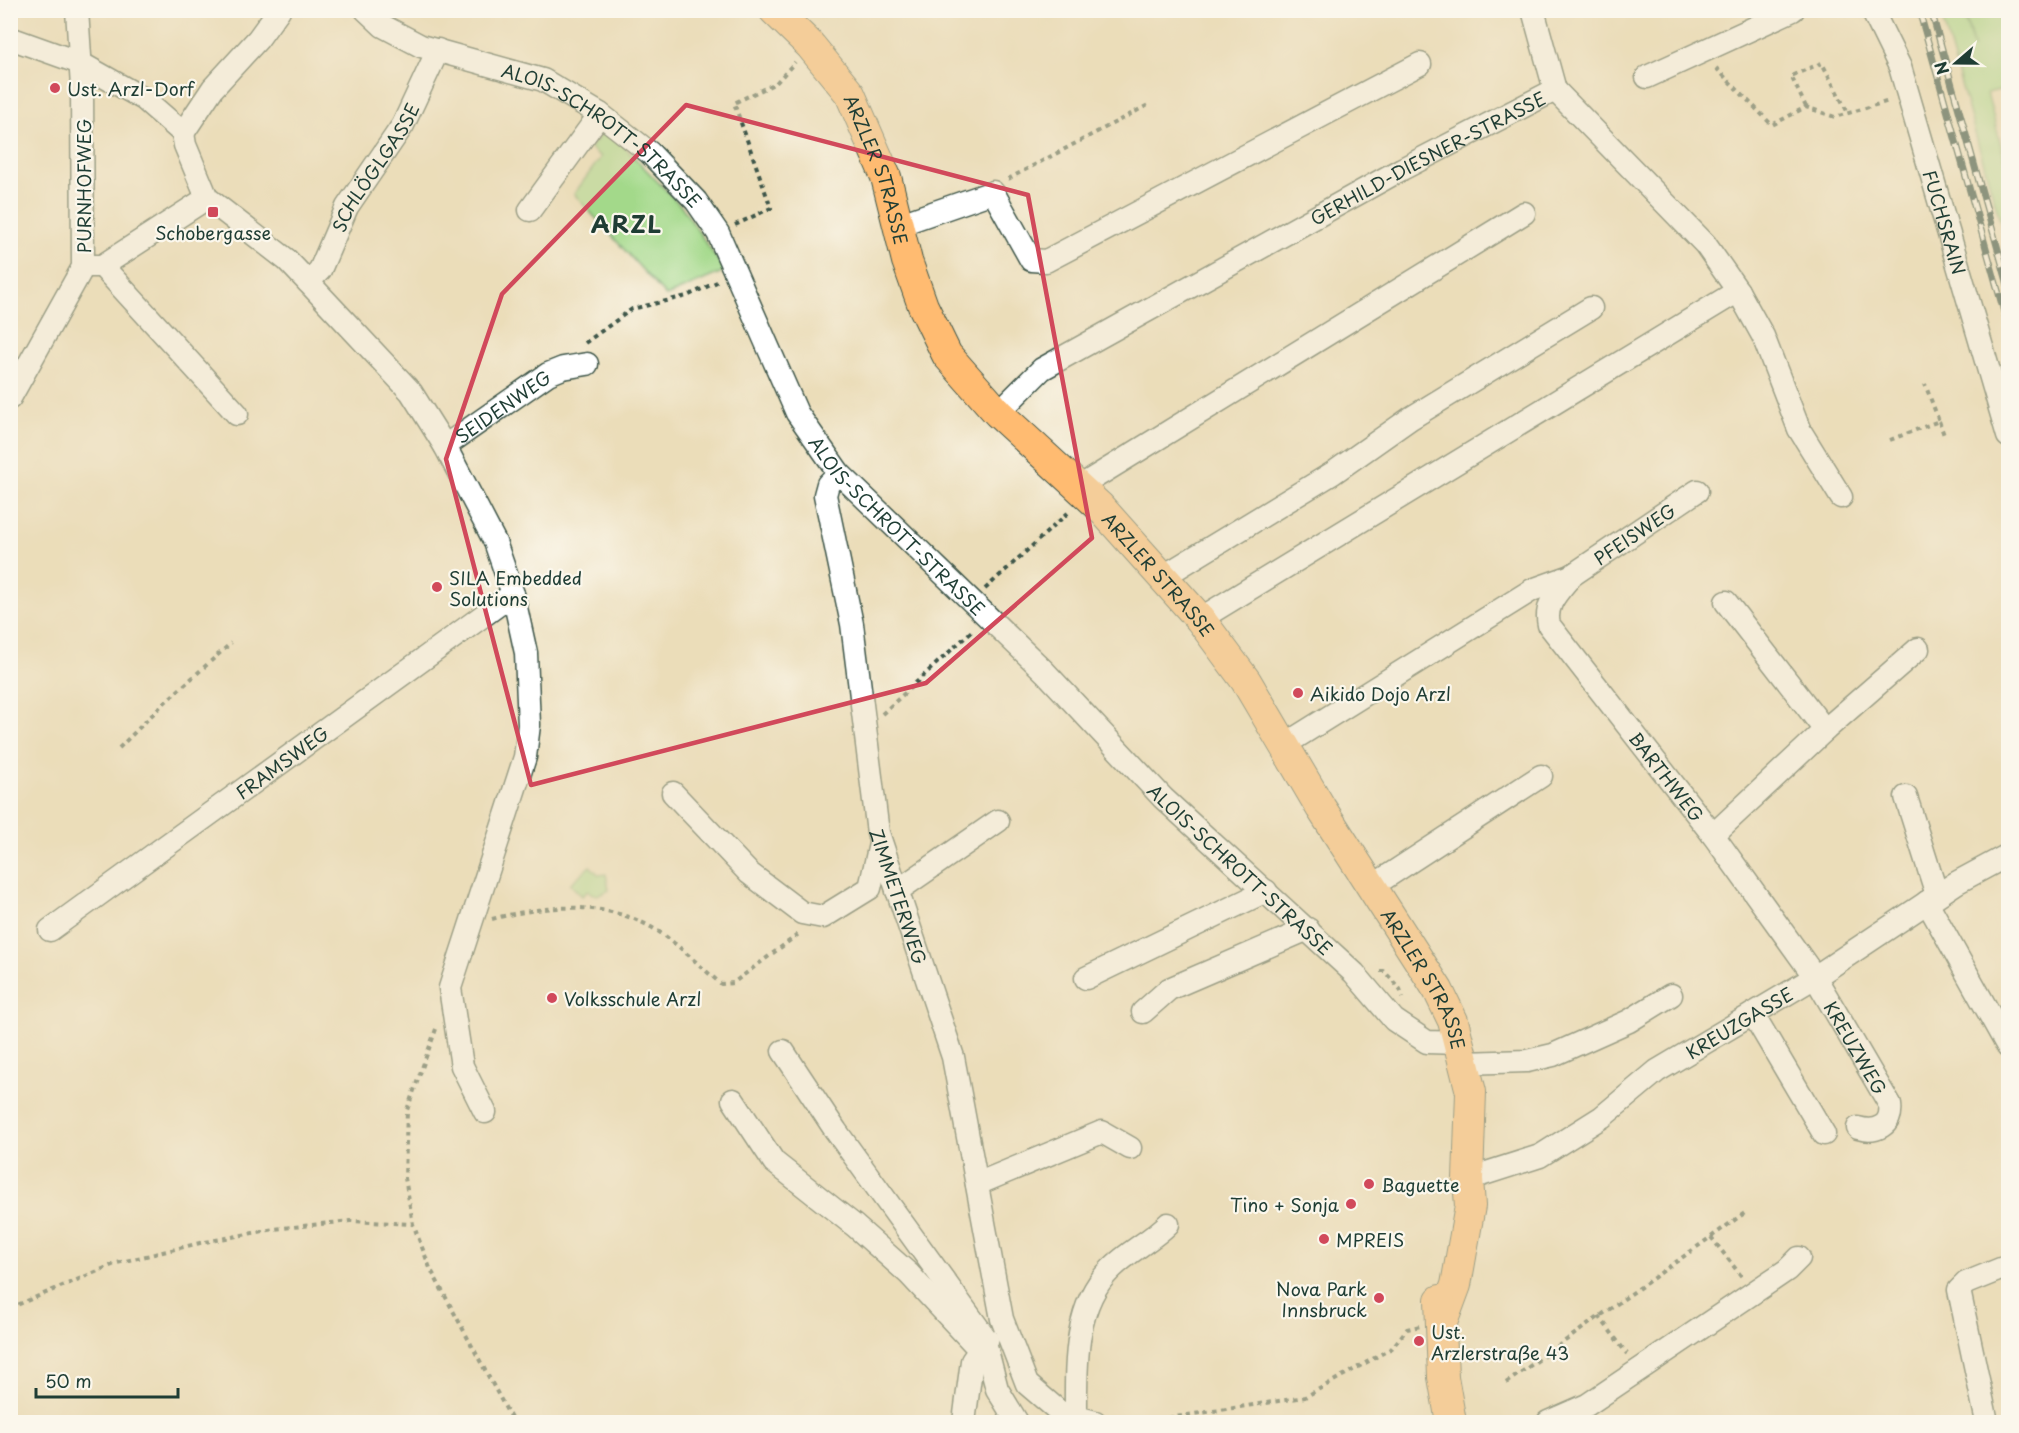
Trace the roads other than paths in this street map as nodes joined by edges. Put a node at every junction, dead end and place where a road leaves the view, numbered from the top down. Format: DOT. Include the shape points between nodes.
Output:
graph roads {
  1 [pos="77,10"];
  2 [pos="279,10"];
  3 [pos="366,10"];
  4 [pos="774,10"];
  5 [pos="1533,10"];
  6 [pos="1793,10"];
  7 [pos="1873,11"];
  8 [pos="10,38"];
  9 [pos="438,50"];
  10 [pos="80,63"];
  11 [pos="1420,64"];
  12 [pos="1647,77"];
  13 [pos="1555,90"];
  14 [pos="600,114"];
  15 [pos="183,133"];
  16 [pos="207,198"];
  17 [pos="530,210"];
  18 [pos="1524,213"];
  19 [pos="898,225"];
  20 [pos="93,266"];
  21 [pos="308,282"];
  22 [pos="1738,291"];
  23 [pos="1591,308"];
  24 [pos="587,364"];
  25 [pos="10,398"];
  26 [pos="998,413"];
  27 [pos="237,414"];
  28 [pos="2008,436"];
  29 [pos="445,446"];
  30 [pos="839,473"];
  31 [pos="1079,487"];
  32 [pos="1697,491"];
  33 [pos="1841,497"];
  34 [pos="1164,576"];
  35 [pos="1571,576"];
  36 [pos="513,594"];
  37 [pos="1725,602"];
  38 [pos="1200,619"];
  39 [pos="1918,649"];
  40 [pos="1825,730"];
  41 [pos="1284,745"];
  42 [pos="1541,776"];
  43 [pos="673,793"];
  44 [pos="1906,797"];
  45 [pos="998,821"];
  46 [pos="1713,835"];
  47 [pos="880,842"];
  48 [pos="2008,855"];
  49 [pos="1371,886"];
  50 [pos="897,891"];
  51 [pos="1266,891"];
  52 [pos="1932,898"];
  53 [pos="1308,929"];
  54 [pos="50,930"];
  55 [pos="1821,973"];
  56 [pos="1086,978"];
  57 [pos="1671,995"];
  58 [pos="1143,1012"];
  59 [pos="1753,1014"];
  60 [pos="2008,1047"];
  61 [pos="783,1051"];
  62 [pos="1462,1053"];
  63 [pos="1884,1068"];
  64 [pos="733,1100"];
  65 [pos="485,1112"];
  66 [pos="1858,1128"];
  67 [pos="1824,1134"];
  68 [pos="1130,1148"];
  69 [pos="1468,1179"];
  70 [pos="977,1184"];
  71 [pos="1168,1224"];
  72 [pos="1799,1258"];
  73 [pos="2008,1266"];
  74 [pos="1002,1319"];
  75 [pos="984,1344"];
  76 [pos="1085,1420"];
  77 [pos="964,1422"];
  78 [pos="1017,1422"];
  79 [pos="1451,1422"];
  80 [pos="1548,1422"];
  81 [pos="1987,1422"];
  1 -- 10 [label="street, PURNHOFWEG"];
  2 -- 15 [label="street" via="213,88"];
  3 -- 9 [label="street, ALOIS-SCHROTT-STRASSE" via="382,26"];
  4 -- 19 [label="main road, ARZLER STRASSE" via="810,45 850,94 886,177"];
  5 -- 13 [label="street"];
  6 -- 12 [label="street"];
  7 -- 28 [label="street, FUCHSRAIN" via="1900,67"];
  8 -- 10 [label="street"];
  9 -- 14 [label="street, ALOIS-SCHROTT-STRASSE" via="543,80"];
  9 -- 21 [label="street, SCHLÖGLGASSE" via="403,125 347,207 320,270"];
  10 -- 15 [label="street" via="144,99"];
  10 -- 20 [label="street, PURNHOFWEG"];
  11 -- 19 [label="street" via="1046,261 1031,260 993,192"];
  13 -- 22 [label="street, GERHILD-DIESNER-STRASSE" via="1705,244"];
  13 -- 26 [label="street, GERHILD-DIESNER-STRASSE" via="1042,369"];
  14 -- 17 [label="street"];
  14 -- 30 [label="street, ALOIS-SCHROTT-STRASSE" via="650,153 696,201 718,233 797,413"];
  15 -- 16 [label="street"];
  16 -- 20 [label="street"];
  16 -- 21 [label="street" via="287,260"];
  18 -- 31 [label="street"];
  19 -- 26 [label="main road, ARZLER STRASSE" via="923,306 947,355"];
  20 -- 25 [label="street, PURNHOFWEG"];
  20 -- 27 [label="street"];
  21 -- 29 [label="street" via="411,392"];
  22 -- 33 [label="street, GERHILD-DIESNER-STRASSE" via="1763,336 1799,429"];
  22 -- 38 [label="street"];
  23 -- 34 [label="street"];
  24 -- 29 [label="street, SEIDENWEG" via="548,374"];
  26 -- 31 [label="main road, ARZLER STRASSE"];
  29 -- 36 [label="street" via="495,542"];
  30 -- 47 [label="street, ZIMMETERWEG" via="828,484 825,495 852,624"];
  30 -- 51 [label="street, ALOIS-SCHROTT-STRASSE" via="1045,672 1163,798"];
  31 -- 34 [label="main road, ARZLER STRASSE"];
  32 -- 35 [label="street, PFEISWEG"];
  34 -- 38 [label="main road, ARZLER STRASSE"];
  35 -- 41 [label="street" via="1532,590"];
  35 -- 46 [label="street, BARTHWEG" via="1546,612 1549,625"];
  36 -- 54 [label="street, FRAMSWEG"];
  36 -- 65 [label="street" via="526,653 529,725 525,757 450,988 462,1066"];
  37 -- 40 [label="street"];
  38 -- 41 [label="main road, ARZLER STRASSE" via="1246,681"];
  39 -- 40 [label="street"];
  40 -- 46 [label="street"];
  41 -- 49 [label="main road, ARZLER STRASSE"];
  42 -- 49 [label="street"];
  43 -- 47 [label="street" via="749,873 802,913 823,917 870,888"];
  44 -- 52 [label="street"];
  45 -- 50 [label="street"];
  46 -- 55 [label="street, BARTHWEG"];
  47 -- 50 [label="street, ZIMMETERWEG"];
  48 -- 52 [label="street, KREUZGASSE"];
  49 -- 62 [label="main road, ARZLER STRASSE" via="1438,990"];
  50 -- 70 [label="street, ZIMMETERWEG" via="953,1057"];
  51 -- 53 [label="street, ALOIS-SCHROTT-STRASSE"];
  51 -- 56 [label="street"];
  52 -- 55 [label="street, KREUZGASSE"];
  52 -- 60 [label="street"];
  53 -- 58 [label="street" via="1169,990"];
  53 -- 62 [label="street, ALOIS-SCHROTT-STRASSE" via="1354,973 1394,1020 1427,1042"];
  55 -- 59 [label="street, KREUZGASSE"];
  55 -- 63 [label="street"];
  55 -- 66 [label="street, KREUZWEG" via="1890,1105 1890,1117 1883,1126 1871,1130"];
  57 -- 62 [label="street, ALOIS-SCHROTT-STRASSE" via="1629,1021 1553,1055 1527,1061"];
  59 -- 67 [label="street"];
  59 -- 69 [label="street, KREUZGASSE" via="1657,1071 1602,1117 1540,1156"];
  61 -- 75 [label="street"];
  62 -- 69 [label="main road, ARZLER STRASSE" via="1471,1092"];
  64 -- 75 [label="street" via="778,1166 838,1211"];
  68 -- 70 [label="street" via="1102,1132"];
  69 -- 79 [label="main road, ARZLER STRASSE" via="1446,1239 1438,1285 1443,1320 1443,1377"];
  70 -- 74 [label="street, ZIMMETERWEG"];
  71 -- 76 [label="street" via="1154,1238 1124,1256 1095,1287 1079,1335"];
  72 -- 80 [label="street" via="1640,1371 1587,1405"];
  73 -- 81 [label="street" via="1966,1283 1959,1290"];
  74 -- 75 [label="street"];
  74 -- 76 [label="street, ZIMMETERWEG" via="1027,1384 1061,1413"];
  75 -- 77 [label="street" via="972,1361"];
  75 -- 78 [label="street" via="997,1389"];
}
